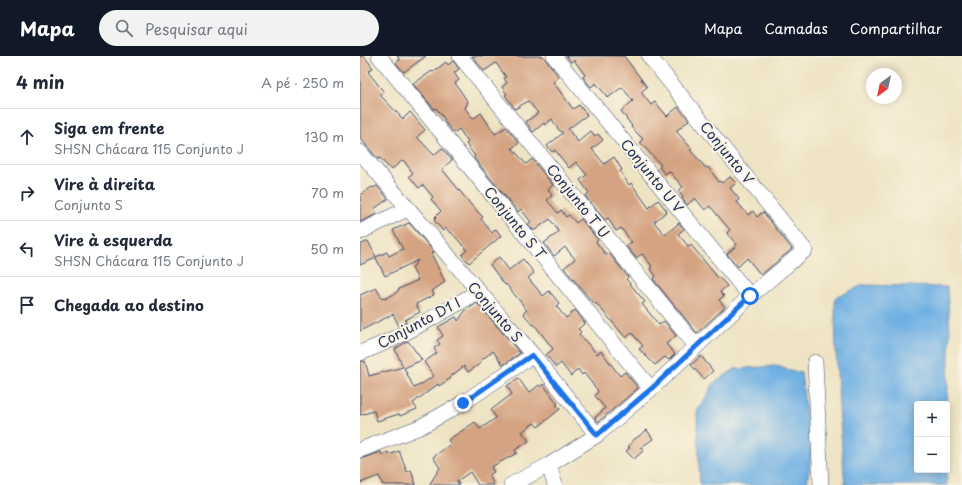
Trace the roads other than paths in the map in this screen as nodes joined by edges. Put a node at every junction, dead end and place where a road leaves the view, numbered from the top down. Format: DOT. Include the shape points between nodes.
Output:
graph roads {
  1 [pos="379,56"];
  2 [pos="460,56"];
  3 [pos="554,56"];
  4 [pos="649,56"];
  5 [pos="360,152"];
  6 [pos="407,209"];
  7 [pos="360,232"];
  8 [pos="478,292"];
  9 [pos="750,296"];
  10 [pos="696,346"];
  11 [pos="360,353"];
  12 [pos="532,355"];
  13 [pos="815,362"];
  14 [pos="651,389"];
  15 [pos="597,435"];
  16 [pos="360,450"];
  17 [pos="549,465"];
  18 [pos="511,485"];
  19 [pos="555,485"];
  20 [pos="821,485"];
  1 -- 14 [label="street, Conjunto S T"];
  2 -- 10 [label="street, Conjunto T U"];
  3 -- 9 [label="street, Conjunto U V"];
  4 -- 9 [label="street, Conjunto V" via="805,250"];
  5 -- 6 [label="street, Conjunto S"];
  6 -- 7 [label="street"];
  6 -- 8 [label="street, Conjunto S"];
  8 -- 11 [label="street, Conjunto D1 I" via="410,331"];
  8 -- 12 [label="street, Conjunto S"];
  9 -- 10 [label="street"];
  10 -- 14 [label="street"];
  12 -- 15 [label="street, Conjunto S"];
  12 -- 16 [label="street" via="463,403 420,427"];
  13 -- 20 [label="street"];
  14 -- 15 [label="street"];
  15 -- 17 [label="street"];
  17 -- 18 [label="street"];
  17 -- 19 [label="street"];
}
